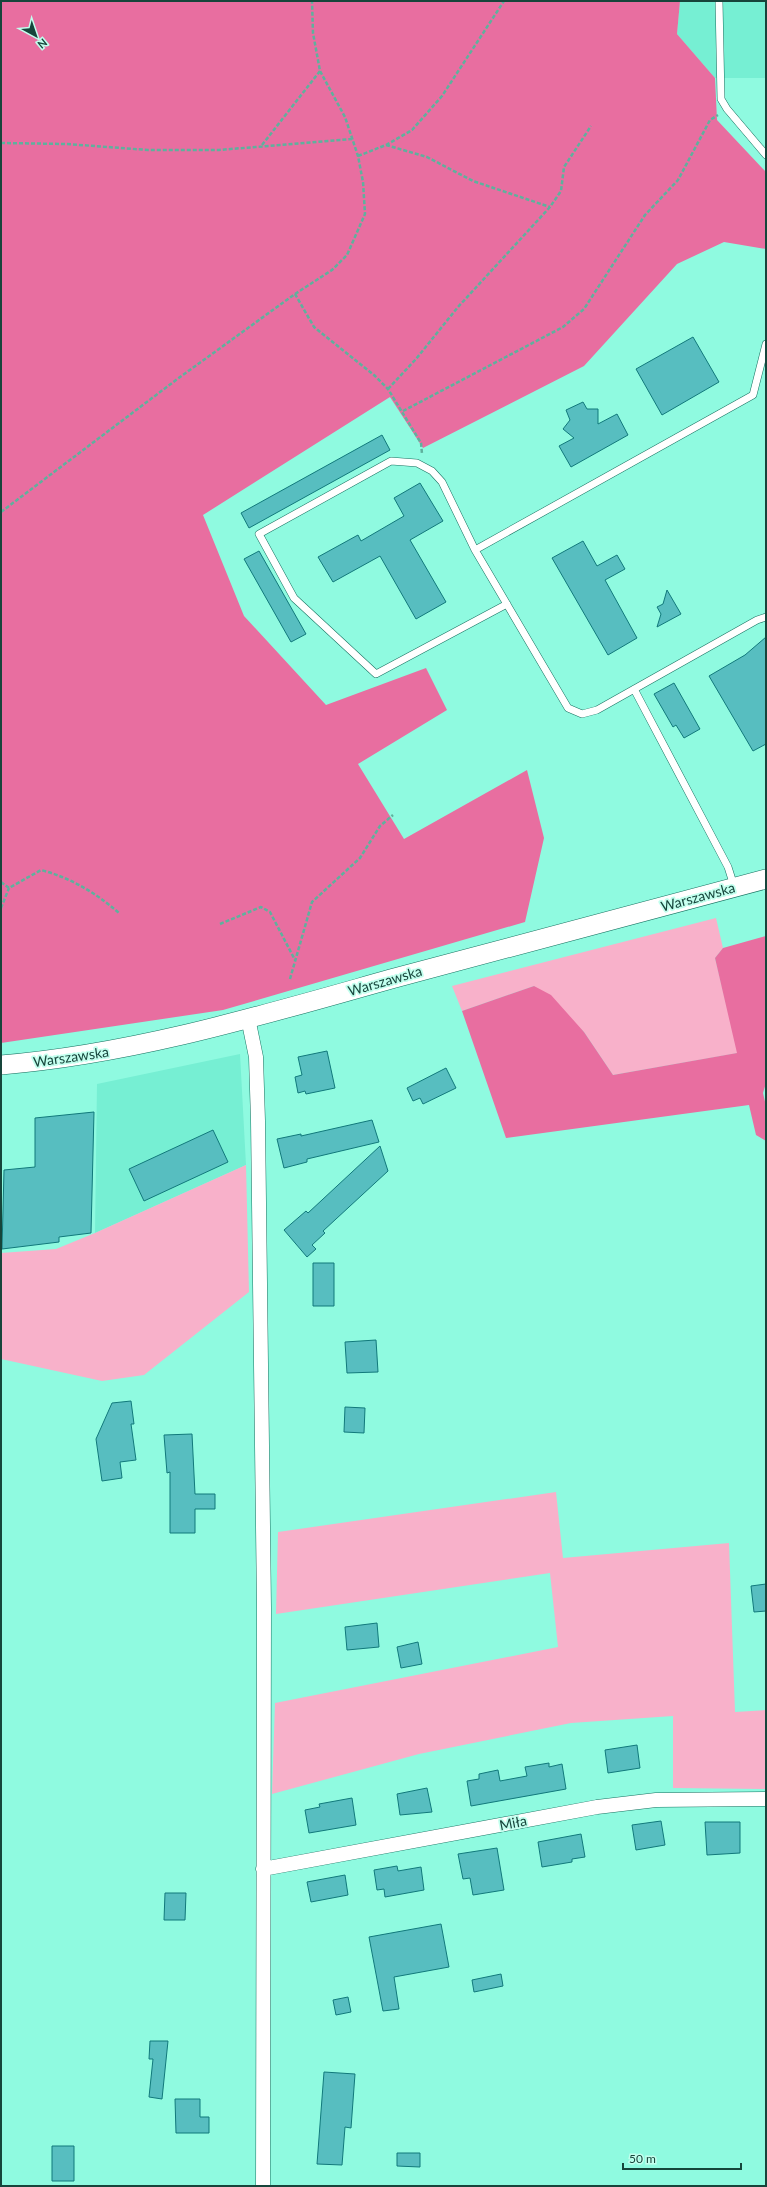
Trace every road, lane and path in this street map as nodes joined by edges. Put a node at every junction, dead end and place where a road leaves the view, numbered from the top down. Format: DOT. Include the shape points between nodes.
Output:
graph roads {
  1 [pos="312,1"];
  2 [pos="504,1"];
  3 [pos="719,1"];
  4 [pos="320,71"];
  5 [pos="727,109"];
  6 [pos="591,126"];
  7 [pos="352,139"];
  8 [pos="1,143"];
  9 [pos="386,145"];
  10 [pos="262,146"];
  11 [pos="766,155"];
  12 [pos="358,156"];
  13 [pos="550,207"];
  14 [pos="295,294"];
  15 [pos="766,344"];
  16 [pos="388,389"];
  17 [pos="403,411"];
  18 [pos="417,462"];
  19 [pos="1,512"];
  20 [pos="475,550"];
  21 [pos="507,604"];
  22 [pos="766,617"];
  23 [pos="634,689"];
  24 [pos="393,815"];
  25 [pos="766,879"];
  26 [pos="1,882"];
  27 [pos="9,888"];
  28 [pos="734,888"];
  29 [pos="1,908"];
  30 [pos="119,913"];
  31 [pos="220,924"];
  32 [pos="295,960"];
  33 [pos="290,980"];
  34 [pos="248,1018"];
  35 [pos="1,1065"];
  36 [pos="766,1799"];
  37 [pos="263,1869"];
  38 [pos="263,2186"];
  1 -- 4 [label="path" via="313,34"];
  2 -- 9 [label="path" via="442,96 412,130"];
  3 -- 5 [label="lane" via="722,99"];
  4 -- 7 [label="path" via="345,117"];
  4 -- 10 [label="path"];
  5 -- 11 [label="lane"];
  5 -- 17 [label="path" via="710,120 678,180 645,215 584,309 563,326"];
  6 -- 13 [label="path" via="564,167 561,191"];
  7 -- 10 [label="path"];
  7 -- 12 [label="path"];
  8 -- 10 [label="path" via="67,144 148,150 219,150"];
  9 -- 12 [label="path"];
  9 -- 13 [label="path" via="427,157 473,181"];
  12 -- 14 [label="path" via="365,214 354,241 347,255 332,270"];
  13 -- 16 [label="path" via="458,306 416,359"];
  14 -- 16 [label="path" via="314,327"];
  14 -- 19 [label="path"];
  15 -- 20 [label="lane" via="753,395"];
  16 -- 17 [label="path"];
  17 -- 18 [label="path" via="421,443 422,455"];
  18 -- 20 [label="lane" via="432,471 442,482"];
  18 -- 21 [label="lane" via="391,461 259,534 294,598 376,674"];
  20 -- 21 [label="lane"];
  21 -- 23 [label="lane" via="568,708 582,714 597,710"];
  22 -- 23 [label="lane" via="756,620"];
  23 -- 28 [label="lane" via="728,867"];
  24 -- 32 [label="path" via="380,826 360,858 312,902"];
  25 -- 28 [label="main road, Warszawska"];
  26 -- 27 [label="path"];
  27 -- 29 [label="path"];
  27 -- 30 [label="path" via="41,870 61,875 99,896"];
  28 -- 34 [label="main road, Warszawska"];
  31 -- 32 [label="path" via="261,907 270,912"];
  32 -- 33 [label="path"];
  34 -- 35 [label="main road, Warszawska" via="143,1045 86,1056"];
  34 -- 37 [label="street" via="256,1057 258,1121 264,1608"];
  36 -- 37 [label="street, Miła" via="656,1800 597,1807"];
  37 -- 38 [label="street"];
}
